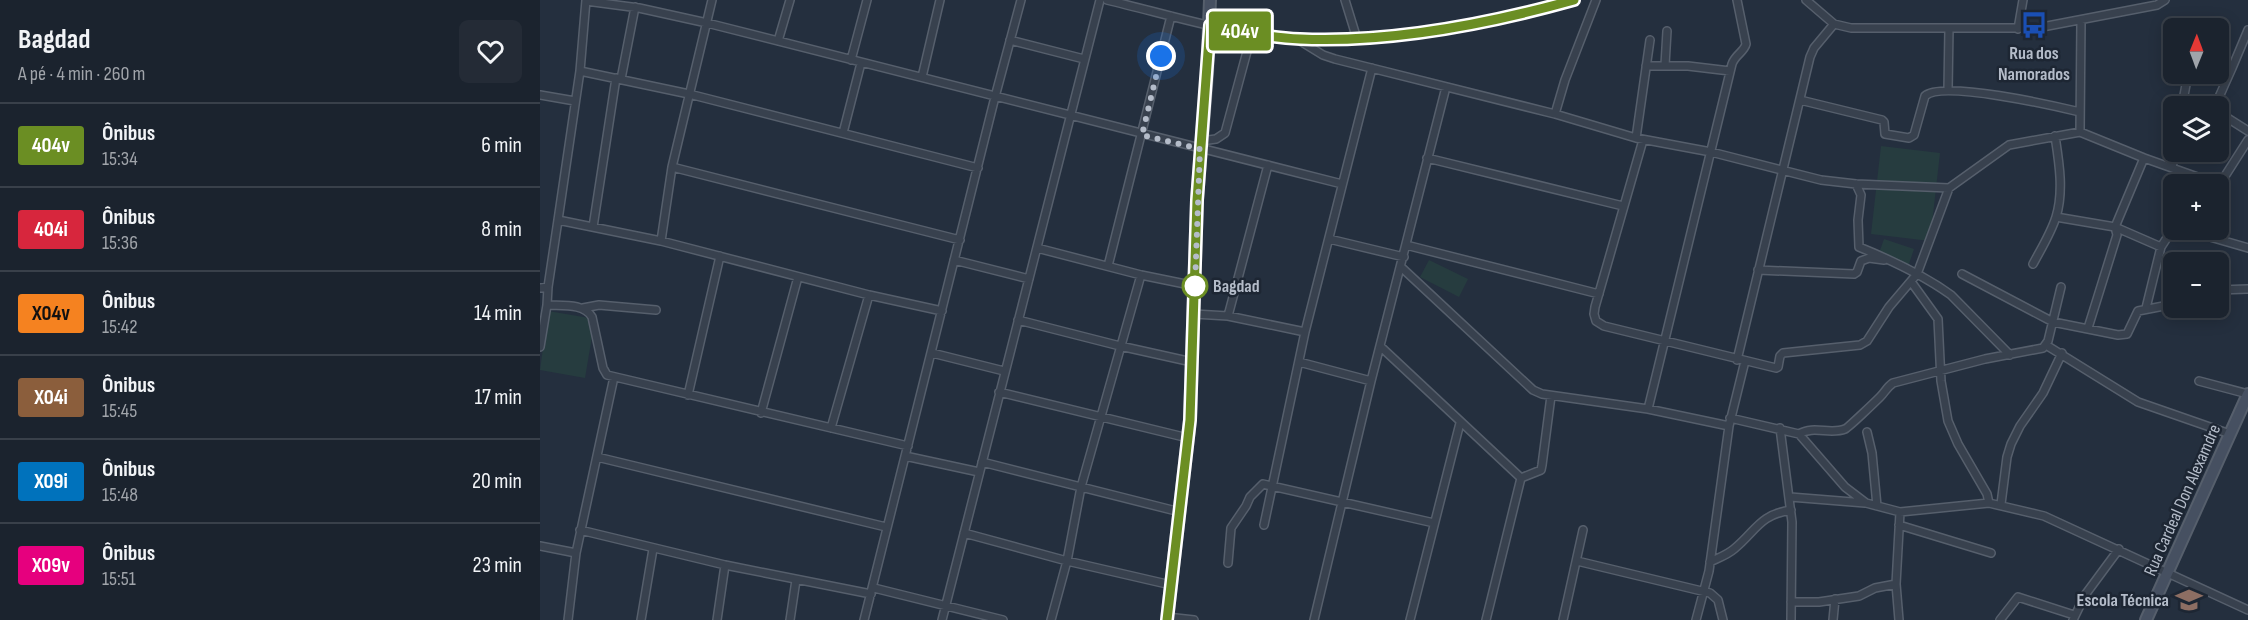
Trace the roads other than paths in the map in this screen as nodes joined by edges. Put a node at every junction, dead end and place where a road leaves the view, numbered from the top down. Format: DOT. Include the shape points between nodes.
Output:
graph roads {
  1 [pos="586,0"];
  2 [pos="712,0"];
  3 [pos="790,0"];
  4 [pos="867,0"];
  5 [pos="940,0"];
  6 [pos="1021,0"];
  7 [pos="1100,0"];
  8 [pos="1107,0"];
  9 [pos="1209,0"];
  10 [pos="1345,0"];
  11 [pos="1574,0"];
  12 [pos="1596,0"];
  13 [pos="1737,0"];
  14 [pos="1806,0"];
  15 [pos="2023,0"];
  16 [pos="2165,0"];
  17 [pos="638,5"];
  18 [pos="1171,16"];
  19 [pos="2081,21"];
  20 [pos="707,23"];
  21 [pos="1834,24"];
  22 [pos="1210,25"];
  23 [pos="1949,28"];
  24 [pos="2018,29"];
  25 [pos="2248,30"];
  26 [pos="1667,31"];
  27 [pos="1252,33"];
  28 [pos="1298,39"];
  29 [pos="1357,39"];
  30 [pos="1010,40"];
  31 [pos="1650,40"];
  32 [pos="778,41"];
  33 [pos="1084,59"];
  34 [pos="851,60"];
  35 [pos="861,63"];
  36 [pos="1665,65"];
  37 [pos="1646,66"];
  38 [pos="1372,68"];
  39 [pos="2229,68"];
  40 [pos="2232,68"];
  41 [pos="580,70"];
  42 [pos="1730,71"];
  43 [pos="922,77"];
  44 [pos="619,79"];
  45 [pos="1446,87"];
  46 [pos="1948,90"];
  47 [pos="689,94"];
  48 [pos="540,95"];
  49 [pos="2219,96"];
  50 [pos="995,97"];
  51 [pos="1800,100"];
  52 [pos="575,101"];
  53 [pos="2080,112"];
  54 [pos="1556,114"];
  55 [pos="1071,116"];
  56 [pos="2229,119"];
  57 [pos="2248,131"];
  58 [pos="2080,132"];
  59 [pos="843,133"];
  60 [pos="1142,135"];
  61 [pos="2055,136"];
  62 [pos="1639,139"];
  63 [pos="2248,140"];
  64 [pos="1200,145"];
  65 [pos="1711,152"];
  66 [pos="1427,158"];
  67 [pos="2144,158"];
  68 [pos="2173,162"];
  69 [pos="1268,165"];
  70 [pos="672,167"];
  71 [pos="978,168"];
  72 [pos="2172,168"];
  73 [pos="1783,171"];
  74 [pos="2188,174"];
  75 [pos="2227,174"];
  76 [pos="1342,184"];
  77 [pos="1856,184"];
  78 [pos="1949,188"];
  79 [pos="1623,206"];
  80 [pos="2056,217"];
  81 [pos="558,220"];
  82 [pos="592,227"];
  83 [pos="2115,227"];
  84 [pos="1329,239"];
  85 [pos="960,240"];
  86 [pos="2166,240"];
  87 [pos="2222,240"];
  88 [pos="661,241"];
  89 [pos="1406,245"];
  90 [pos="2161,247"];
  91 [pos="1037,248"];
  92 [pos="2248,248"];
  93 [pos="720,256"];
  94 [pos="1404,257"];
  95 [pos="954,260"];
  96 [pos="1895,261"];
  97 [pos="2033,264"];
  98 [pos="1108,267"];
  99 [pos="1401,267"];
  100 [pos="1758,270"];
  101 [pos="1917,274"];
  102 [pos="1962,274"];
  103 [pos="1141,275"];
  104 [pos="798,277"];
  105 [pos="1029,279"];
  106 [pos="1912,283"];
  107 [pos="1195,286"];
  108 [pos="549,287"];
  109 [pos="2061,287"];
  110 [pos="540,288"];
  111 [pos="2248,289"];
  112 [pos="2229,290"];
  113 [pos="1599,294"];
  114 [pos="869,295"];
  115 [pos="547,306"];
  116 [pos="2163,306"];
  117 [pos="583,308"];
  118 [pos="2146,308"];
  119 [pos="656,310"];
  120 [pos="942,310"];
  121 [pos="1194,314"];
  122 [pos="1228,316"];
  123 [pos="1018,320"];
  124 [pos="2052,322"];
  125 [pos="2088,328"];
  126 [pos="1305,332"];
  127 [pos="1663,342"];
  128 [pos="2046,345"];
  129 [pos="1120,346"];
  130 [pos="540,347"];
  131 [pos="1381,347"];
  132 [pos="932,353"];
  133 [pos="2062,353"];
  134 [pos="2010,355"];
  135 [pos="1741,360"];
  136 [pos="1192,362"];
  137 [pos="1299,362"];
  138 [pos="1004,371"];
  139 [pos="1940,371"];
  140 [pos="614,377"];
  141 [pos="1371,381"];
  142 [pos="2199,381"];
  143 [pos="999,392"];
  144 [pos="2248,394"];
  145 [pos="688,395"];
  146 [pos="1551,396"];
  147 [pos="1647,410"];
  148 [pos="761,413"];
  149 [pos="1102,417"];
  150 [pos="1729,422"];
  151 [pos="1460,423"];
  152 [pos="831,428"];
  153 [pos="1780,428"];
  154 [pos="1867,432"];
  155 [pos="1799,434"];
  156 [pos="2230,434"];
  157 [pos="1188,438"];
  158 [pos="908,446"];
  159 [pos="906,456"];
  160 [pos="597,457"];
  161 [pos="982,462"];
  162 [pos="980,472"];
  163 [pos="1521,478"];
  164 [pos="1274,486"];
  165 [pos="1081,487"];
  166 [pos="1790,497"];
  167 [pos="1342,503"];
  168 [pos="1866,503"];
  169 [pos="1989,503"];
  170 [pos="2001,504"];
  171 [pos="1877,506"];
  172 [pos="1791,510"];
  173 [pos="1180,512"];
  174 [pos="1900,512"];
  175 [pos="1434,523"];
  176 [pos="1264,525"];
  177 [pos="1899,525"];
  178 [pos="886,527"];
  179 [pos="580,530"];
  180 [pos="1583,530"];
  181 [pos="964,533"];
  182 [pos="540,546"];
  183 [pos="653,549"];
  184 [pos="2119,549"];
  185 [pos="576,553"];
  186 [pos="1991,554"];
  187 [pos="1067,561"];
  188 [pos="1577,561"];
  189 [pos="1228,562"];
  190 [pos="1710,562"];
  191 [pos="725,564"];
  192 [pos="2168,571"];
  193 [pos="796,580"];
  194 [pos="1896,584"];
  195 [pos="1171,585"];
  196 [pos="872,591"];
  197 [pos="1702,591"];
  198 [pos="1835,599"];
  199 [pos="1791,602"];
  200 [pos="945,605"];
  201 [pos="2248,610"];
  202 [pos="2074,617"];
  203 [pos="1167,618"];
  204 [pos="568,620"];
  205 [pos="641,620"];
  206 [pos="717,620"];
  207 [pos="790,620"];
  208 [pos="864,620"];
  209 [pos="942,620"];
  210 [pos="1004,620"];
  211 [pos="1051,620"];
  212 [pos="1194,620"];
  213 [pos="1314,620"];
  214 [pos="1410,620"];
  215 [pos="1486,620"];
  216 [pos="1563,620"];
  217 [pos="1696,620"];
  218 [pos="1723,620"];
  219 [pos="1791,620"];
  220 [pos="1833,620"];
  221 [pos="1899,620"];
  222 [pos="2000,620"];
  223 [pos="2146,620"];
  1 -- 17 [label="street"];
  1 -- 41 [label="street"];
  2 -- 20 [label="street"];
  3 -- 32 [label="street"];
  4 -- 34 [label="street"];
  5 -- 43 [label="street"];
  6 -- 30 [label="street"];
  7 -- 33 [label="street"];
  8 -- 18 [label="street"];
  9 -- 22 [label="main road"];
  10 -- 29 [label="street"];
  11 -- 29 [label="street" via="1487,21"];
  12 -- 54 [label="street"];
  13 -- 42 [label="street" via="1746,44 1734,58"];
  14 -- 21 [label="street"];
  15 -- 24 [label="street"];
  16 -- 19 [label="street"];
  17 -- 20 [label="street"];
  17 -- 44 [label="street"];
  18 -- 22 [label="street"];
  18 -- 60 [label="street"];
  19 -- 24 [label="street"];
  19 -- 53 [label="street"];
  20 -- 32 [label="street"];
  20 -- 47 [label="street"];
  21 -- 23 [label="street" via="1851,28"];
  21 -- 51 [label="street" via="1809,57"];
  22 -- 27 [label="street"];
  22 -- 64 [label="main road"];
  23 -- 24 [label="street"];
  23 -- 46 [label="street"];
  25 -- 40 [label="street"];
  26 -- 36 [label="street"];
  27 -- 28 [label="street"];
  27 -- 64 [label="street" via="1225,133"];
  28 -- 29 [label="street"];
  28 -- 38 [label="street" via="1323,55"];
  30 -- 33 [label="street"];
  30 -- 50 [label="street"];
  31 -- 37 [label="street"];
  32 -- 34 [label="street"];
  33 -- 55 [label="street"];
  34 -- 35 [label="street"];
  35 -- 43 [label="street"];
  35 -- 59 [label="street"];
  36 -- 37 [label="street"];
  36 -- 42 [label="street"];
  37 -- 62 [label="street"];
  38 -- 45 [label="street"];
  38 -- 76 [label="street"];
  39 -- 40 [label="street"];
  40 -- 49 [label="street"];
  41 -- 44 [label="street"];
  41 -- 52 [label="street"];
  42 -- 65 [label="street"];
  43 -- 50 [label="street"];
  44 -- 47 [label="street"];
  44 -- 82 [label="street"];
  45 -- 54 [label="street"];
  45 -- 66 [label="street"];
  46 -- 51 [label="street" via="1925,96 1914,135 1909,138 1885,134 1882,120"];
  46 -- 53 [label="street"];
  47 -- 59 [label="street"];
  47 -- 70 [label="street"];
  48 -- 52 [label="street"];
  50 -- 55 [label="street"];
  50 -- 71 [label="street"];
  51 -- 73 [label="street"];
  52 -- 81 [label="street"];
  53 -- 58 [label="street"];
  54 -- 62 [label="street"];
  55 -- 60 [label="street"];
  55 -- 91 [label="street"];
  56 -- 57 [label="street"];
  58 -- 61 [label="street"];
  58 -- 67 [label="street"];
  59 -- 71 [label="street"];
  60 -- 64 [label="street"];
  60 -- 98 [label="street"];
  61 -- 78 [label="street" via="2009,145"];
  61 -- 80 [label="street" via="2060,174"];
  62 -- 65 [label="street"];
  62 -- 79 [label="street"];
  63 -- 75 [label="street"];
  64 -- 69 [label="street"];
  64 -- 107 [label="main road"];
  65 -- 73 [label="street"];
  65 -- 127 [label="street"];
  66 -- 79 [label="street"];
  66 -- 89 [label="street"];
  67 -- 72 [label="street"];
  67 -- 83 [label="street"];
  68 -- 72 [label="street"];
  69 -- 76 [label="street"];
  69 -- 122 [label="street"];
  70 -- 85 [label="street"];
  70 -- 88 [label="street"];
  71 -- 85 [label="street"];
  72 -- 74 [label="street"];
  73 -- 77 [label="street"];
  73 -- 100 [label="street"];
  76 -- 84 [label="street"];
  77 -- 78 [label="street"];
  77 -- 96 [label="street" via="1861,195 1859,247"];
  78 -- 101 [label="street"];
  79 -- 113 [label="street"];
  80 -- 83 [label="street"];
  80 -- 97 [label="street"];
  81 -- 82 [label="street"];
  81 -- 108 [label="street"];
  82 -- 88 [label="street"];
  83 -- 90 [label="street"];
  83 -- 125 [label="street" via="2117,235"];
  84 -- 94 [label="street"];
  84 -- 126 [label="street"];
  85 -- 95 [label="street"];
  86 -- 90 [label="street"];
  87 -- 92 [label="street"];
  88 -- 93 [label="street"];
  89 -- 94 [label="street"];
  89 -- 113 [label="street"];
  90 -- 118 [label="street"];
  91 -- 98 [label="street"];
  91 -- 105 [label="street"];
  93 -- 104 [label="street"];
  93 -- 145 [label="street"];
  94 -- 99 [label="street"];
  95 -- 105 [label="street"];
  95 -- 120 [label="street"];
  96 -- 100 [label="street" via="1864,259 1854,274"];
  96 -- 101 [label="street"];
  98 -- 103 [label="street"];
  99 -- 131 [label="street"];
  99 -- 146 [label="street" via="1533,390"];
  100 -- 135 [label="street"];
  101 -- 106 [label="street"];
  101 -- 134 [label="street" via="1950,295"];
  102 -- 124 [label="street"];
  103 -- 107 [label="street"];
  103 -- 129 [label="street"];
  104 -- 114 [label="street"];
  104 -- 148 [label="street"];
  105 -- 123 [label="street"];
  106 -- 135 [label="street" via="1889,307 1864,344 1783,353 1776,368"];
  106 -- 139 [label="street" via="1938,319"];
  107 -- 121 [label="main road"];
  108 -- 110 [label="street"];
  108 -- 115 [label="street"];
  109 -- 124 [label="street"];
  111 -- 112 [label="street"];
  113 -- 127 [label="street" via="1596,321"];
  114 -- 120 [label="street"];
  114 -- 152 [label="street"];
  115 -- 117 [label="street"];
  115 -- 130 [label="street"];
  116 -- 118 [label="street"];
  117 -- 119 [label="street" via="599,304"];
  117 -- 140 [label="street" via="592,317 603,368"];
  118 -- 125 [label="street" via="2138,311 2123,336"];
  120 -- 132 [label="street"];
  121 -- 122 [label="street"];
  121 -- 136 [label="main road"];
  122 -- 126 [label="street"];
  123 -- 129 [label="street"];
  123 -- 138 [label="street"];
  124 -- 125 [label="street"];
  124 -- 128 [label="street"];
  126 -- 137 [label="street"];
  127 -- 135 [label="street"];
  127 -- 147 [label="street"];
  128 -- 133 [label="street"];
  128 -- 134 [label="street"];
  129 -- 136 [label="street"];
  129 -- 149 [label="street"];
  131 -- 141 [label="street"];
  131 -- 151 [label="street"];
  132 -- 138 [label="street"];
  132 -- 158 [label="street"];
  133 -- 156 [label="street" via="2138,402"];
  133 -- 170 [label="street" via="2011,444"];
  134 -- 139 [label="street"];
  135 -- 150 [label="street"];
  136 -- 157 [label="main road"];
  137 -- 141 [label="street"];
  137 -- 164 [label="street"];
  138 -- 143 [label="street"];
  139 -- 155 [label="street" via="1888,386 1879,399 1844,429 1810,429"];
  139 -- 169 [label="street" via="1948,421"];
  140 -- 145 [label="street"];
  140 -- 160 [label="street"];
  141 -- 167 [label="street"];
  142 -- 144 [label="street"];
  143 -- 149 [label="street"];
  143 -- 161 [label="street"];
  144 -- 156 [label="main road, Rua Cardeal Don Alexamdre"];
  145 -- 148 [label="street"];
  146 -- 147 [label="street"];
  146 -- 163 [label="street" via="1542,465 1540,470"];
  147 -- 150 [label="street"];
  148 -- 152 [label="street"];
  149 -- 157 [label="street"];
  149 -- 165 [label="street"];
  150 -- 153 [label="street"];
  150 -- 190 [label="street"];
  151 -- 163 [label="street"];
  151 -- 175 [label="street"];
  152 -- 158 [label="street"];
  153 -- 155 [label="street"];
  153 -- 166 [label="street"];
  154 -- 171 [label="street"];
  155 -- 168 [label="street" via="1845,487"];
  156 -- 192 [label="main road, Rua Cardeal Don Alexamdre"];
  157 -- 173 [label="main road"];
  158 -- 159 [label="street"];
  159 -- 162 [label="street"];
  159 -- 178 [label="street"];
  160 -- 178 [label="street"];
  160 -- 179 [label="street"];
  161 -- 162 [label="street"];
  161 -- 165 [label="street"];
  162 -- 181 [label="street"];
  163 -- 215 [label="street"];
  164 -- 167 [label="street"];
  164 -- 176 [label="street"];
  164 -- 189 [label="street" via="1260,485 1234,523"];
  165 -- 173 [label="street"];
  165 -- 187 [label="street"];
  166 -- 168 [label="street"];
  166 -- 172 [label="street"];
  167 -- 175 [label="street"];
  167 -- 213 [label="street"];
  168 -- 171 [label="street"];
  169 -- 170 [label="street"];
  169 -- 174 [label="street"];
  170 -- 184 [label="street" via="2044,516"];
  171 -- 174 [label="street"];
  172 -- 190 [label="street" via="1765,518 1734,549"];
  172 -- 199 [label="street"];
  173 -- 195 [label="main road"];
  174 -- 177 [label="street"];
  175 -- 214 [label="street"];
  177 -- 186 [label="street"];
  177 -- 194 [label="street"];
  178 -- 196 [label="street"];
  179 -- 183 [label="street"];
  179 -- 185 [label="street"];
  180 -- 188 [label="street"];
  181 -- 187 [label="street"];
  181 -- 200 [label="street"];
  182 -- 185 [label="street"];
  183 -- 191 [label="street"];
  183 -- 205 [label="street"];
  184 -- 192 [label="street"];
  184 -- 202 [label="street"];
  185 -- 204 [label="street"];
  187 -- 195 [label="street"];
  187 -- 211 [label="street"];
  188 -- 197 [label="street"];
  188 -- 216 [label="street"];
  190 -- 197 [label="street"];
  191 -- 193 [label="street"];
  191 -- 206 [label="street"];
  192 -- 201 [label="street"];
  192 -- 223 [label="main road, Rua Cardeal Don Alexamdre"];
  193 -- 196 [label="street"];
  193 -- 207 [label="street"];
  194 -- 198 [label="street"];
  194 -- 221 [label="street"];
  195 -- 203 [label="main road"];
  196 -- 200 [label="street"];
  196 -- 208 [label="street"];
  197 -- 217 [label="street"];
  197 -- 218 [label="street" via="1715,596"];
  198 -- 199 [label="street"];
  198 -- 220 [label="street"];
  199 -- 219 [label="street"];
  200 -- 209 [label="street"];
  200 -- 210 [label="street"];
  202 -- 222 [label="street" via="2018,597"];
  203 -- 212 [label="street"];
}
